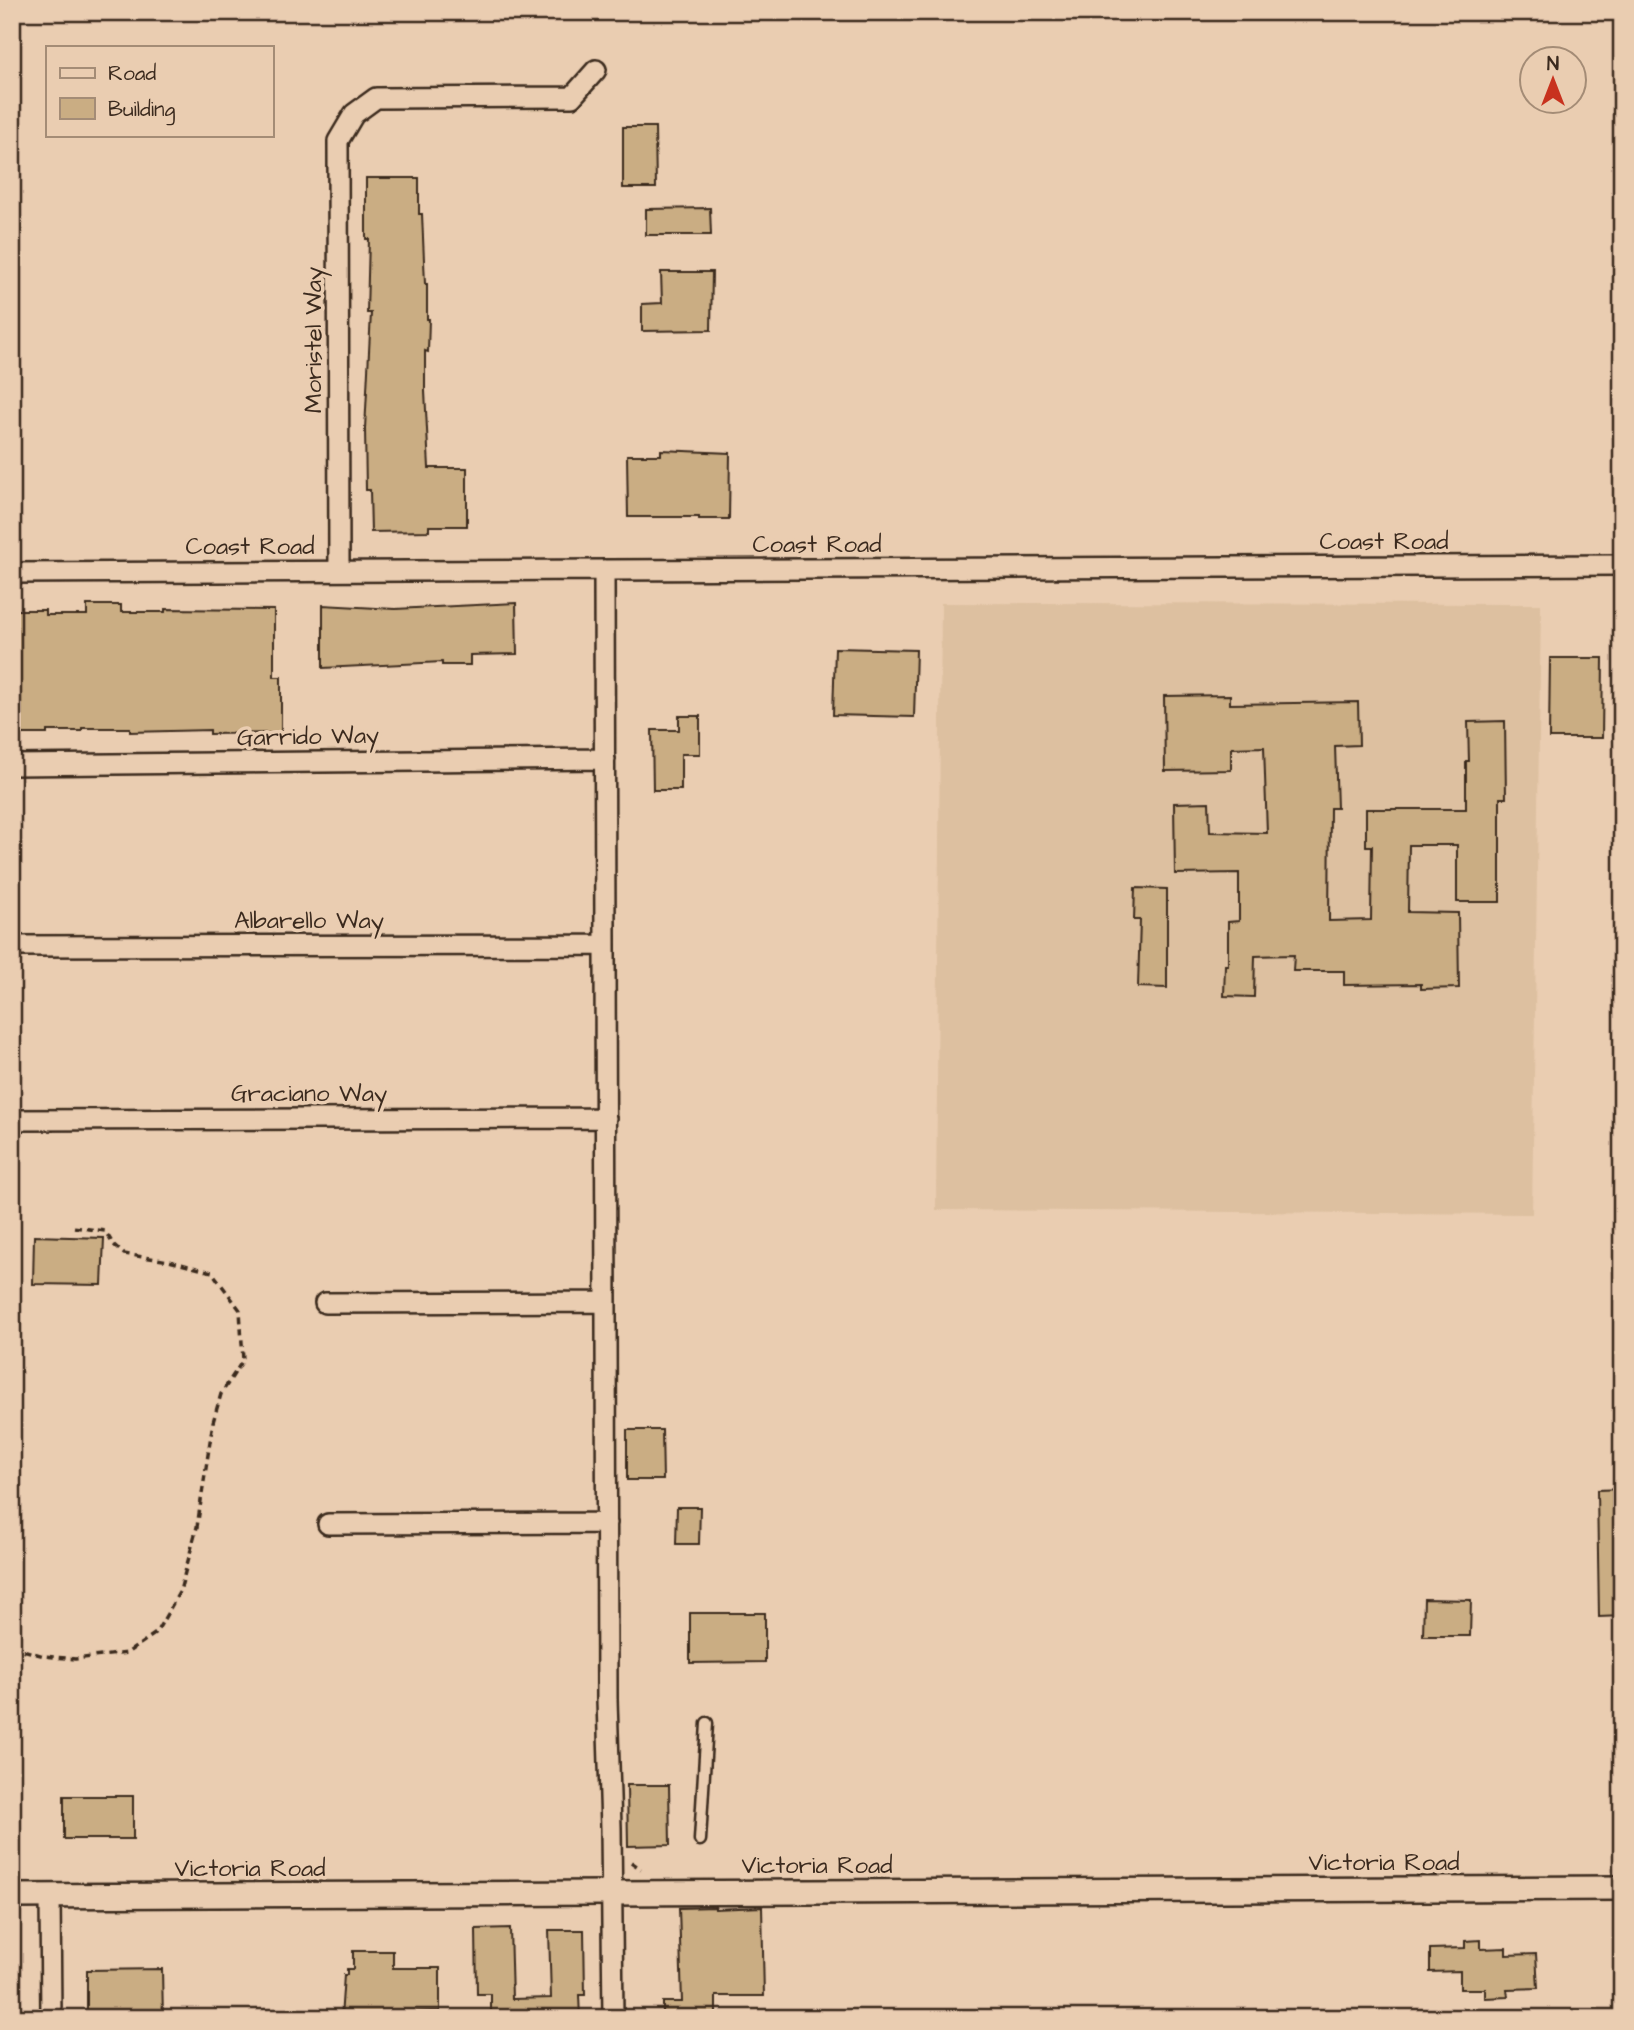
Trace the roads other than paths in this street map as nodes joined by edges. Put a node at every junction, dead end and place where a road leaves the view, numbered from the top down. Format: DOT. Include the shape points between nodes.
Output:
graph roads {
  1 [pos="596,70"];
  2 [pos="1622,565"];
  3 [pos="604,570"];
  4 [pos="339,571"];
  5 [pos="12,573"];
  6 [pos="605,759"];
  7 [pos="12,765"];
  8 [pos="605,945"];
  9 [pos="12,946"];
  10 [pos="606,1118"];
  11 [pos="12,1120"];
  12 [pos="325,1303"];
  13 [pos="606,1303"];
  14 [pos="607,1523"];
  15 [pos="328,1524"];
  16 [pos="707,1723"];
  17 [pos="701,1840"];
  18 [pos="1622,1888"];
  19 [pos="612,1894"];
  20 [pos="12,1896"];
  21 [pos="50,1896"];
  22 [pos="51,2018"];
  23 [pos="612,2018"];
  1 -- 4 [label="street, Moristel Way" via="572,97 376,98 355,114 338,141"];
  2 -- 3 [label="street, Coast Road"];
  3 -- 4 [label="street, Coast Road"];
  3 -- 6 [label="street"];
  4 -- 5 [label="street, Coast Road"];
  6 -- 7 [label="street, Garrido Way"];
  6 -- 8 [label="street"];
  8 -- 9 [label="street, Albarello Way"];
  8 -- 10 [label="street"];
  10 -- 11 [label="street, Graciano Way"];
  10 -- 13 [label="street"];
  12 -- 13 [label="street"];
  13 -- 14 [label="street"];
  14 -- 15 [label="street"];
  14 -- 19 [label="street"];
  16 -- 17 [label="lane"];
  18 -- 19 [label="street, Victoria Road"];
  19 -- 21 [label="street, Victoria Road"];
  19 -- 23 [label="street"];
  20 -- 21 [label="street, Victoria Road"];
  21 -- 22 [label="street"];
}
